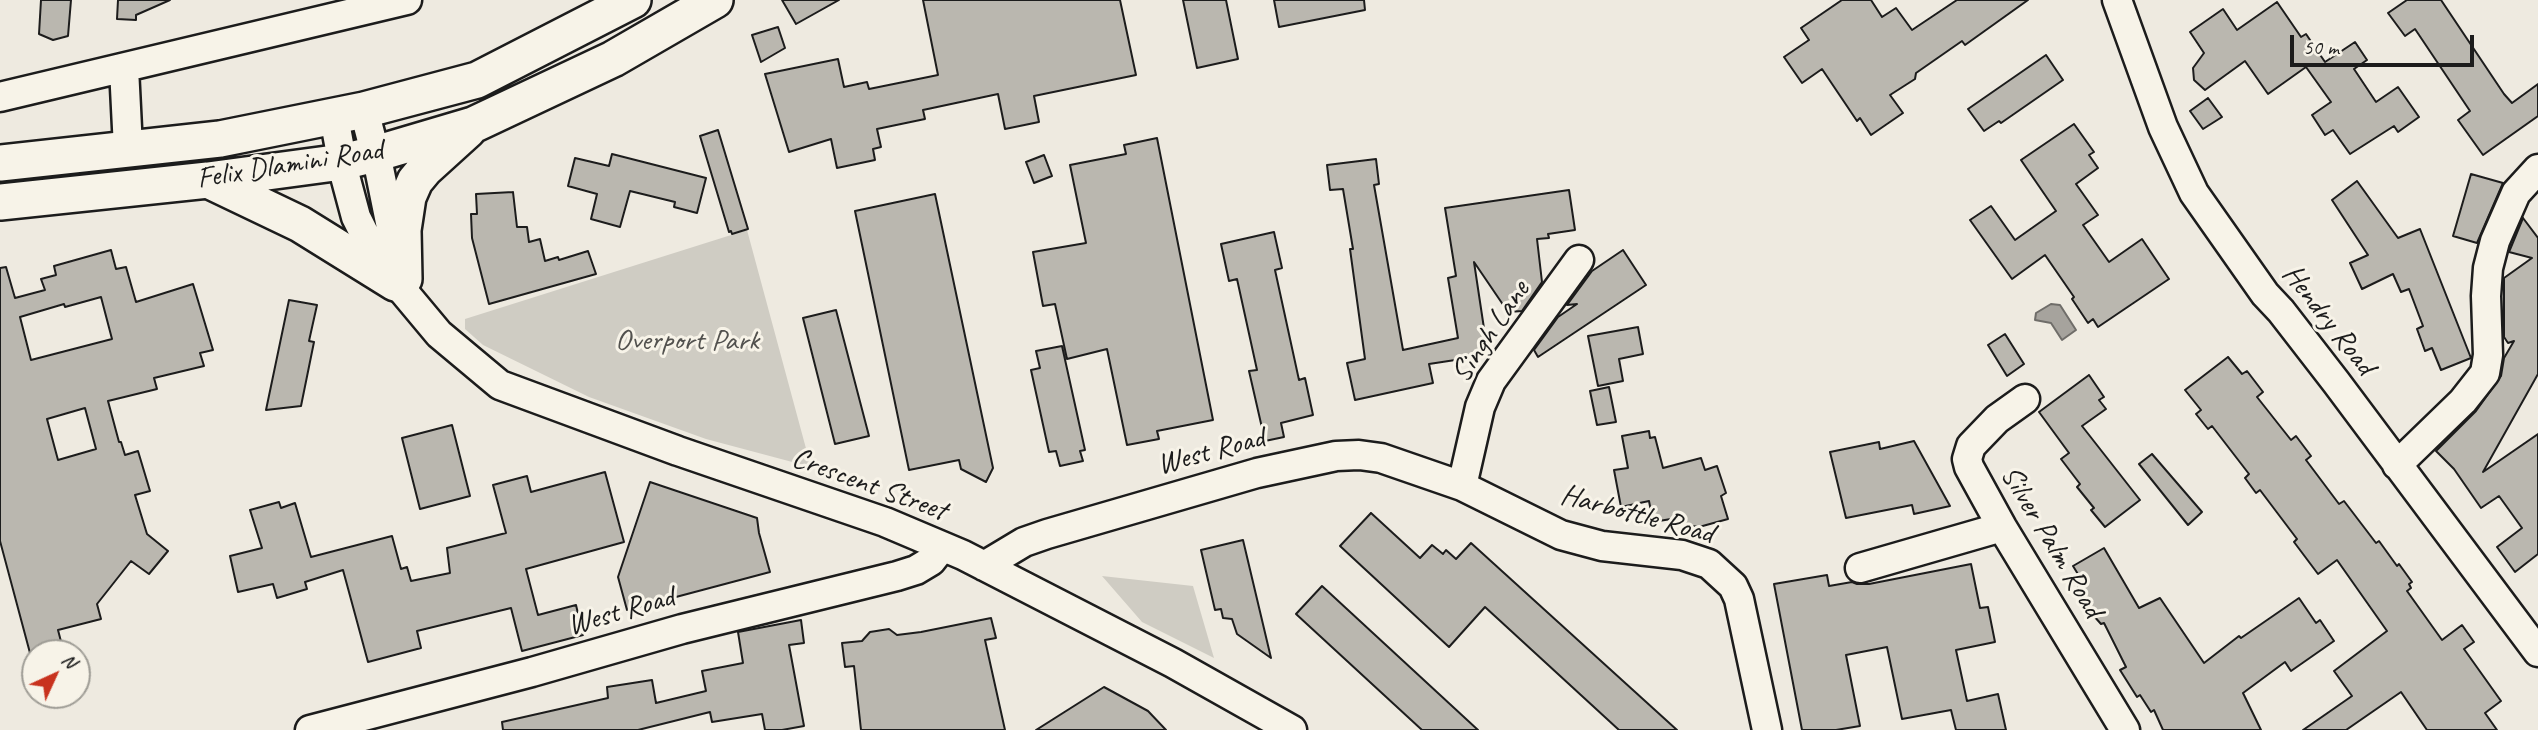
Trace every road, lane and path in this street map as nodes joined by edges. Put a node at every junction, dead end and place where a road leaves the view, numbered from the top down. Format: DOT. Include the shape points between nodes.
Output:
graph roads {
  1 [pos="407,0"];
  2 [pos="633,0"];
  3 [pos="715,0"];
  4 [pos="2117,0"];
  5 [pos="322,11"];
  6 [pos="124,68"];
  7 [pos="0,97"];
  8 [pos="349,114"];
  9 [pos="473,125"];
  10 [pos="128,148"];
  11 [pos="359,158"];
  12 [pos="0,163"];
  13 [pos="2538,169"];
  14 [pos="208,180"];
  15 [pos="0,202"];
  16 [pos="1579,260"];
  17 [pos="399,281"];
  18 [pos="2025,398"];
  19 [pos="2396,465"];
  20 [pos="1462,486"];
  21 [pos="2003,527"];
  22 [pos="942,547"];
  23 [pos="984,566"];
  24 [pos="1860,568"];
  25 [pos="2538,652"];
  26 [pos="310,730"];
  27 [pos="1292,730"];
  28 [pos="1767,730"];
  29 [pos="2125,730"];
  1 -- 5 [label="street"];
  2 -- 8 [label="main road, Felix Dlamini Road" via="477,80"];
  3 -- 9 [label="main road, Felix Dlamini Road" via="613,59"];
  4 -- 19 [label="street, Hendry Road" via="2163,127 2194,193"];
  5 -- 6 [label="street"];
  6 -- 7 [label="street"];
  6 -- 10 [label="street"];
  8 -- 10 [label="main road, Felix Dlamini Road" via="220,139"];
  8 -- 11 [label="street, Crescent Street"];
  9 -- 11 [label="main road, Felix Dlamini Road"];
  9 -- 17 [label="main road" via="415,181 405,212"];
  10 -- 12 [label="main road, Felix Dlamini Road"];
  11 -- 14 [label="main road, Felix Dlamini Road"];
  11 -- 17 [label="street, Crescent Street"];
  13 -- 19 [label="street" via="2516,193 2495,241 2487,282 2485,373 2463,401"];
  14 -- 15 [label="main road, Felix Dlamini Road"];
  14 -- 17 [label="main road" via="300,224"];
  16 -- 20 [label="street, Singh Lane" via="1491,381 1480,407"];
  17 -- 22 [label="street, Crescent Street" via="422,316 500,385 885,522"];
  18 -- 21 [label="street, Silver Palm Road" via="1997,419 1968,453 1969,467"];
  19 -- 25 [label="street, Hendry Road"];
  20 -- 23 [label="street, West Road" via="1381,458 1336,456 1257,472 1047,534"];
  20 -- 28 [label="street, Harbottle Road" via="1561,535 1602,546 1682,555 1709,564 1723,575 1739,600"];
  21 -- 24 [label="street"];
  21 -- 29 [label="street, Silver Palm Road"];
  22 -- 23 [label="street, Crescent Street"];
  22 -- 26 [label="street, West Road" via="931,561 897,576"];
  23 -- 27 [label="street, Crescent Street"];
}
